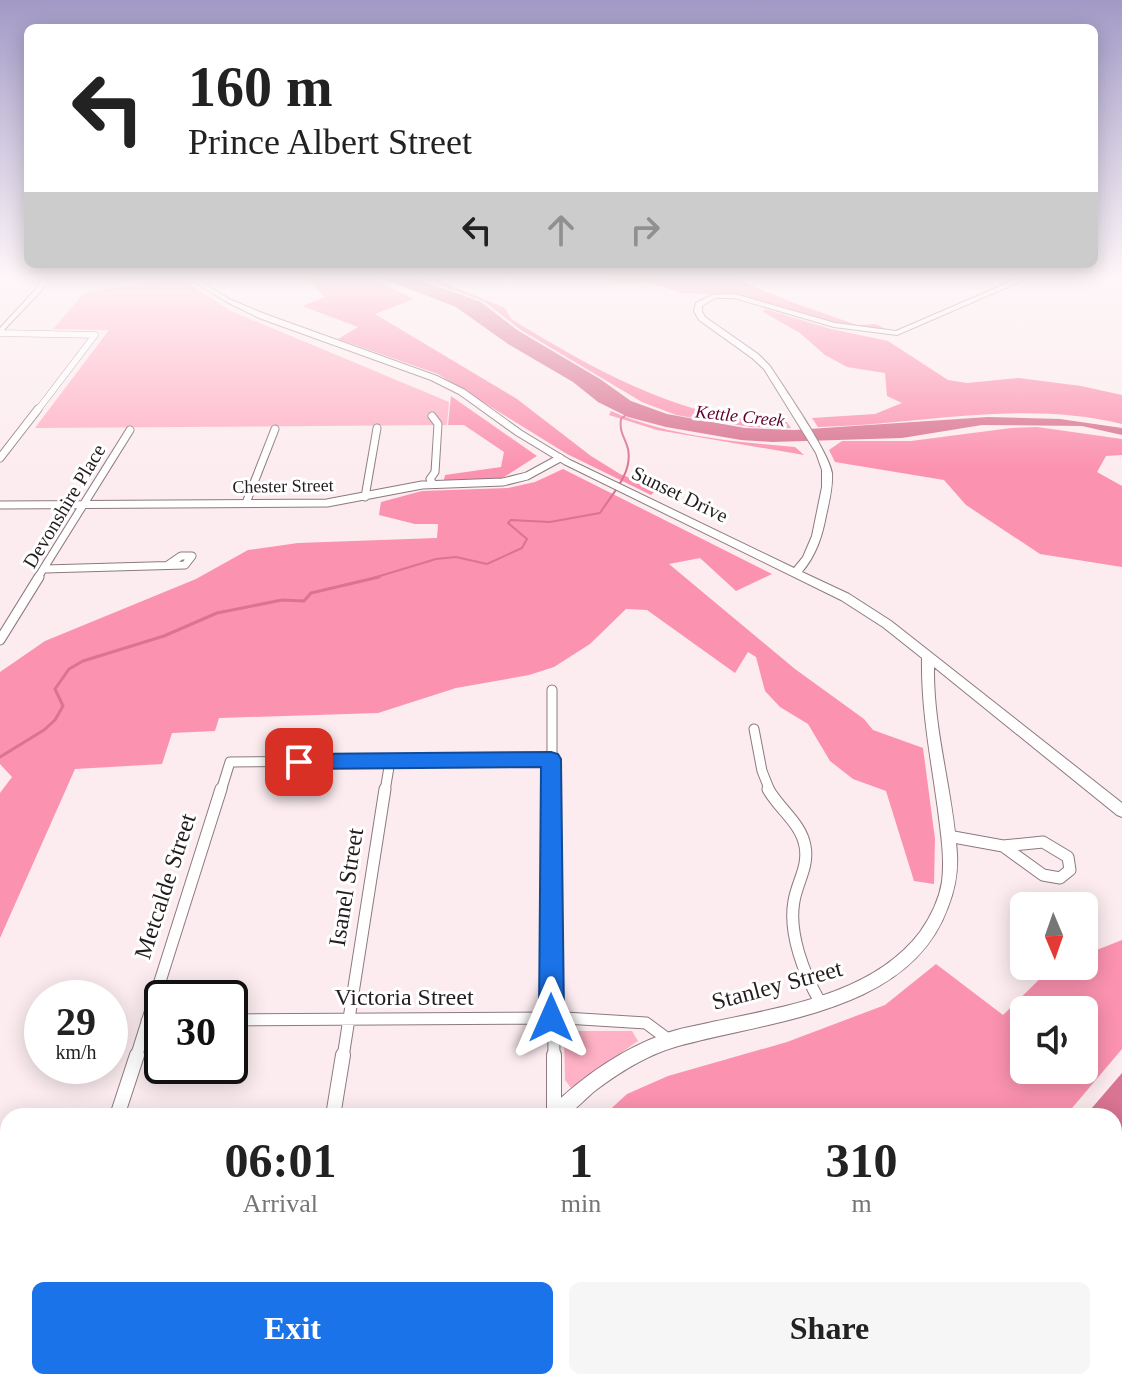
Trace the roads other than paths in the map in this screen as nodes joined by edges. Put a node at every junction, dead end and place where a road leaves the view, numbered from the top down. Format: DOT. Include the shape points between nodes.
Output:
graph roads {
  1 [pos="93,340"];
  2 [pos="328,340"];
  3 [pos="732,340"];
  4 [pos="432,416"];
  5 [pos="377,428"];
  6 [pos="275,429"];
  7 [pos="130,430"];
  8 [pos="0,458"];
  9 [pos="560,458"];
  10 [pos="433,484"];
  11 [pos="365,497"];
  12 [pos="246,503"];
  13 [pos="84,504"];
  14 [pos="0,505"];
  15 [pos="168,565"];
  16 [pos="45,569"];
  17 [pos="795,573"];
  18 [pos="0,640"];
  19 [pos="928,658"];
  20 [pos="552,690"];
  21 [pos="754,729"];
  22 [pos="551,759"];
  23 [pos="390,761"];
  24 [pos="1122,811"];
  25 [pos="948,836"];
  26 [pos="1003,846"];
  27 [pos="160,980"];
  28 [pos="820,1002"];
  29 [pos="551,1018"];
  30 [pos="348,1019"];
  31 [pos="248,1020"];
  32 [pos="144,1030"];
  33 [pos="669,1040"];
  34 [pos="120,1108"];
  35 [pos="334,1108"];
  36 [pos="554,1108"];
  37 [pos="564,1108"];
  1 -- 8 [label="street"];
  2 -- 9 [label="street, Sunset Drive" via="462,392"];
  3 -- 17 [label="street" via="760,360 826,465 817,536"];
  4 -- 10 [label="street" via="438,424"];
  5 -- 11 [label="street"];
  6 -- 12 [label="street"];
  7 -- 13 [label="street, Devonshire Place"];
  9 -- 10 [label="street, Chester Street" via="513,480"];
  9 -- 17 [label="street, Sunset Drive"];
  10 -- 11 [label="street, Chester Street"];
  11 -- 12 [label="street, Chester Street" via="327,503"];
  12 -- 13 [label="street, Chester Street"];
  13 -- 14 [label="street, Chester Street"];
  13 -- 16 [label="street, Devonshire Place"];
  15 -- 16 [label="street"];
  16 -- 18 [label="street, Devonshire Place"];
  17 -- 19 [label="street, Sunset Drive" via="858,604"];
  19 -- 24 [label="street, Sunset Drive"];
  19 -- 25 [label="street, Stanley Street" via="928,695"];
  20 -- 22 [label="street"];
  21 -- 28 [label="street" via="768,789 799,828 806,847 792,915 810,987"];
  22 -- 23 [label="street"];
  22 -- 29 [label="street"];
  23 -- 27 [label="street, Metcalde Street" via="230,762"];
  23 -- 30 [label="street, Isanel Street"];
  25 -- 26 [label="street"];
  25 -- 28 [label="street, Stanley Street" via="948,889 921,942 887,974"];
  26 -- 26 [label="street" via="1049,877 1065,876 1070,870 1068,857 1048,843"];
  28 -- 33 [label="street, Stanley Street"];
  29 -- 30 [label="street, Victoria Street"];
  29 -- 33 [label="street, Victoria Street" via="646,1023"];
  29 -- 36 [label="street"];
  30 -- 31 [label="street, Victoria Street"];
  30 -- 35 [label="street, Isanel Street"];
  32 -- 34 [label="street, Metcalde Street"];
  33 -- 37 [label="street, Stanley Street" via="608,1072"];
}
